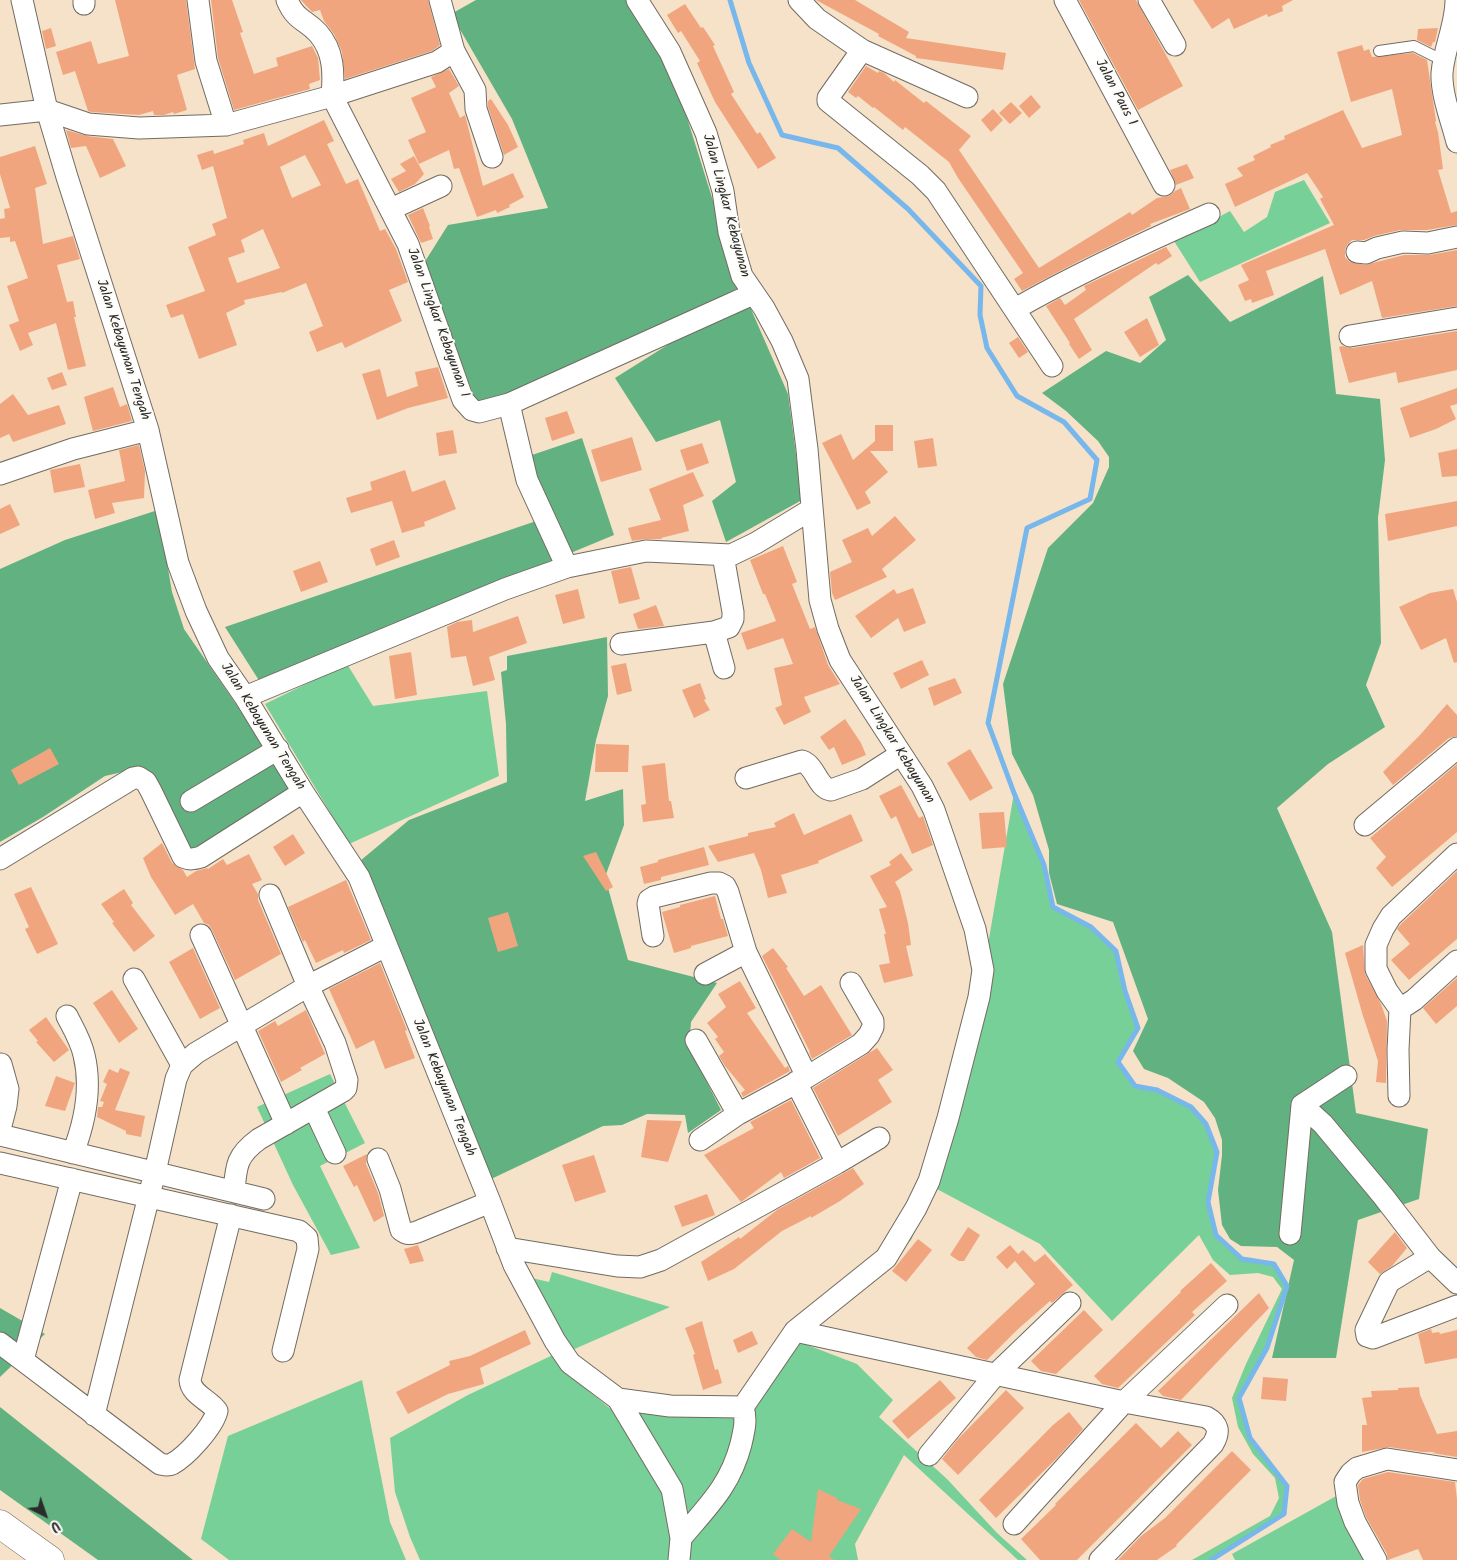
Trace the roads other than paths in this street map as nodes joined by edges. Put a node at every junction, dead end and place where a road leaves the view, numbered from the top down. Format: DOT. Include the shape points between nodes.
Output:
graph roads {
  1 [pos="22,0"];
  2 [pos="198,0"];
  3 [pos="287,0"];
  4 [pos="440,0"];
  5 [pos="637,0"];
  6 [pos="799,0"];
  7 [pos="1065,0"];
  8 [pos="1149,0"];
  9 [pos="1456,0"];
  10 [pos="1175,45"];
  11 [pos="862,50"];
  12 [pos="1379,51"];
  13 [pos="454,52"];
  14 [pos="1444,61"];
  15 [pos="332,96"];
  16 [pos="967,96"];
  17 [pos="1452,105"];
  18 [pos="47,110"];
  19 [pos="0,115"];
  20 [pos="226,126"];
  21 [pos="1457,142"];
  22 [pos="492,157"];
  23 [pos="1164,185"];
  24 [pos="441,186"];
  25 [pos="391,209"];
  26 [pos="1209,214"];
  27 [pos="1457,237"];
  28 [pos="1357,252"];
  29 [pos="753,294"];
  30 [pos="1015,309"];
  31 [pos="1457,318"];
  32 [pos="1350,336"];
  33 [pos="1052,366"];
  34 [pos="509,404"];
  35 [pos="148,430"];
  36 [pos="0,474"];
  37 [pos="812,509"];
  38 [pos="722,555"];
  39 [pos="566,567"];
  40 [pos="714,632"];
  41 [pos="621,644"];
  42 [pos="724,668"];
  43 [pos="245,696"];
  44 [pos="1457,748"];
  45 [pos="278,749"];
  46 [pos="901,754"];
  47 [pos="746,778"];
  48 [pos="303,792"];
  49 [pos="191,800"];
  50 [pos="1365,825"];
  51 [pos="1457,854"];
  52 [pos="0,860"];
  53 [pos="270,895"];
  54 [pos="201,935"];
  55 [pos="653,936"];
  56 [pos="386,946"];
  57 [pos="746,952"];
  58 [pos="1457,961"];
  59 [pos="705,974"];
  60 [pos="134,979"];
  61 [pos="851,983"];
  62 [pos="308,986"];
  63 [pos="1400,1009"];
  64 [pos="67,1016"];
  65 [pos="242,1026"];
  66 [pos="696,1040"];
  67 [pos="1,1064"];
  68 [pos="182,1065"];
  69 [pos="1346,1076"];
  70 [pos="801,1080"];
  71 [pos="1399,1096"];
  72 [pos="1302,1105"];
  73 [pos="314,1108"];
  74 [pos="738,1114"];
  75 [pos="286,1124"];
  76 [pos="0,1129"];
  77 [pos="0,1135"];
  78 [pos="879,1138"];
  79 [pos="700,1140"];
  80 [pos="73,1153"];
  81 [pos="334,1153"];
  82 [pos="378,1159"];
  83 [pos="0,1163"];
  84 [pos="837,1163"];
  85 [pos="155,1172"];
  86 [pos="72,1179"];
  87 [pos="234,1191"];
  88 [pos="148,1196"];
  89 [pos="264,1199"];
  90 [pos="490,1202"];
  91 [pos="231,1215"];
  92 [pos="1290,1234"];
  93 [pos="1430,1258"];
  94 [pos="510,1260"];
  95 [pos="1457,1283"];
  96 [pos="1070,1303"];
  97 [pos="1227,1305"];
  98 [pos="1457,1306"];
  99 [pos="795,1331"];
  100 [pos="0,1343"];
  101 [pos="283,1351"];
  102 [pos="23,1360"];
  103 [pos="995,1374"];
  104 [pos="618,1399"];
  105 [pos="1124,1402"];
  106 [pos="743,1406"];
  107 [pos="94,1415"];
  108 [pos="929,1455"];
  109 [pos="1457,1470"];
  110 [pos="0,1524"];
  111 [pos="1014,1524"];
  112 [pos="681,1538"];
  113 [pos="50,1560"];
  114 [pos="679,1560"];
  115 [pos="1100,1560"];
  116 [pos="1376,1560"];
  1 -- 18 [label="street, Jalan Kebayunan Tengah"];
  2 -- 20 [label="street" via="206,61"];
  3 -- 15 [label="street" via="295,15 318,33 330,51 334,72"];
  4 -- 13 [label="street"];
  5 -- 29 [label="street, Jalan Lingkar Kebayunan" via="670,52 706,132 723,192 729,232 742,276"];
  6 -- 11 [label="street" via="817,19"];
  7 -- 23 [label="street, Jalan Paus 1"];
  8 -- 10 [label="street"];
  9 -- 14 [label="street"];
  11 -- 16 [label="street"];
  11 -- 30 [label="street" via="828,101 920,174 936,191"];
  12 -- 14 [label="lane" via="1414,46"];
  13 -- 15 [label="street" via="437,62"];
  13 -- 22 [label="street" via="475,90 476,109"];
  14 -- 17 [label="street" via="1442,84"];
  15 -- 20 [label="street"];
  15 -- 25 [label="street, Jalan Lingkar Kebayunan I"];
  17 -- 21 [label="street"];
  18 -- 19 [label="street"];
  18 -- 20 [label="street" via="88,124 139,128"];
  18 -- 35 [label="street, Jalan Kebayunan Tengah"];
  24 -- 25 [label="street"];
  25 -- 34 [label="street, Jalan Lingkar Kebayunan I" via="408,244 463,400 472,410 479,412"];
  26 -- 30 [label="street" via="1130,248"];
  27 -- 28 [label="street" via="1428,243 1403,242 1366,253"];
  29 -- 34 [label="street, Jalan Lingkar Kebayunan I"];
  29 -- 37 [label="street, Jalan Lingkar Kebayunan" via="782,341 798,379"];
  30 -- 33 [label="street"];
  31 -- 32 [label="street"];
  34 -- 39 [label="street" via="527,480"];
  35 -- 36 [label="street" via="73,449"];
  35 -- 43 [label="street, Jalan Kebayunan Tengah" via="178,563 218,658"];
  37 -- 38 [label="street" via="756,543 731,555"];
  37 -- 46 [label="street, Jalan Lingkar Kebayunan" via="820,600 828,629 840,660"];
  38 -- 39 [label="street" via="646,551"];
  38 -- 40 [label="street" via="733,619 729,627"];
  39 -- 43 [label="street"];
  40 -- 41 [label="street"];
  40 -- 42 [label="street"];
  43 -- 45 [label="street, Jalan Kebayunan Tengah"];
  44 -- 50 [label="street"];
  45 -- 48 [label="street, Jalan Kebayunan Tengah"];
  45 -- 49 [label="street"];
  46 -- 47 [label="street" via="862,779 831,790 825,788 810,766 802,761"];
  46 -- 99 [label="street, Jalan Lingkar Kebayunan" via="934,810 974,929 983,970 979,997 948,1118 929,1181 916,1208 886,1258"];
  48 -- 52 [label="street" via="201,857 187,859 183,857 146,782 133,778"];
  48 -- 56 [label="street, Jalan Kebayunan Tengah" via="358,877"];
  51 -- 63 [label="street" via="1392,916 1376,945 1376,969"];
  53 -- 62 [label="street"];
  54 -- 65 [label="street"];
  55 -- 57 [label="street" via="649,900 719,883 728,892"];
  56 -- 62 [label="street"];
  56 -- 90 [label="street, Jalan Kebayunan Tengah"];
  57 -- 59 [label="street"];
  57 -- 70 [label="street"];
  58 -- 63 [label="street"];
  60 -- 68 [label="street"];
  61 -- 70 [label="street" via="873,1021 869,1036"];
  62 -- 65 [label="street"];
  62 -- 73 [label="street" via="334,1043 346,1080 343,1091"];
  63 -- 71 [label="street"];
  64 -- 80 [label="street" via="84,1054 88,1087 82,1128"];
  65 -- 68 [label="street"];
  65 -- 75 [label="street"];
  66 -- 74 [label="street"];
  67 -- 76 [label="street" via="8,1089"];
  68 -- 85 [label="street"];
  69 -- 72 [label="street"];
  70 -- 74 [label="street"];
  70 -- 84 [label="street"];
  72 -- 92 [label="street"];
  72 -- 93 [label="street" via="1323,1124"];
  73 -- 75 [label="street"];
  73 -- 81 [label="street"];
  74 -- 79 [label="street"];
  75 -- 87 [label="street" via="259,1139 241,1156 236,1167"];
  77 -- 80 [label="street"];
  78 -- 84 [label="street"];
  80 -- 85 [label="street"];
  82 -- 90 [label="street" via="401,1230 406,1234"];
  83 -- 86 [label="street"];
  84 -- 94 [label="street" via="661,1260 640,1267"];
  85 -- 87 [label="street"];
  85 -- 88 [label="street"];
  86 -- 88 [label="street"];
  86 -- 102 [label="street"];
  87 -- 89 [label="street"];
  88 -- 91 [label="street"];
  88 -- 107 [label="street"];
  90 -- 94 [label="street, Jalan Kebayunan Tengah"];
  91 -- 101 [label="street" via="299,1232 306,1238 308,1249"];
  91 -- 107 [label="street" via="190,1380 199,1396 217,1412 206,1431 180,1458 166,1466"];
  93 -- 95 [label="street"];
  93 -- 98 [label="street" via="1389,1282 1366,1330 1367,1336 1373,1338"];
  94 -- 104 [label="street, Jalan Kebayunan Tengah" via="554,1341 570,1363"];
  96 -- 103 [label="street"];
  97 -- 105 [label="street"];
  99 -- 103 [label="street"];
  99 -- 106 [label="street, Jalan Lingkar Kebayunan"];
  100 -- 102 [label="street"];
  102 -- 107 [label="street"];
  103 -- 105 [label="street"];
  103 -- 108 [label="street"];
  104 -- 106 [label="street, Jalan Kebayunan Tengah" via="670,1406"];
  104 -- 112 [label="street, Jalan Kebayunan Tengah" via="672,1489"];
  105 -- 111 [label="street"];
  105 -- 115 [label="street" via="1206,1417 1214,1422 1218,1435 1206,1453"];
  106 -- 112 [label="street" via="746,1425 738,1457 726,1483"];
  109 -- 116 [label="street" via="1388,1459 1351,1472 1345,1482 1348,1503"];
  110 -- 113 [label="highway"];
  112 -- 114 [label="street, Jalan Kebayunan Tengah"];
}
